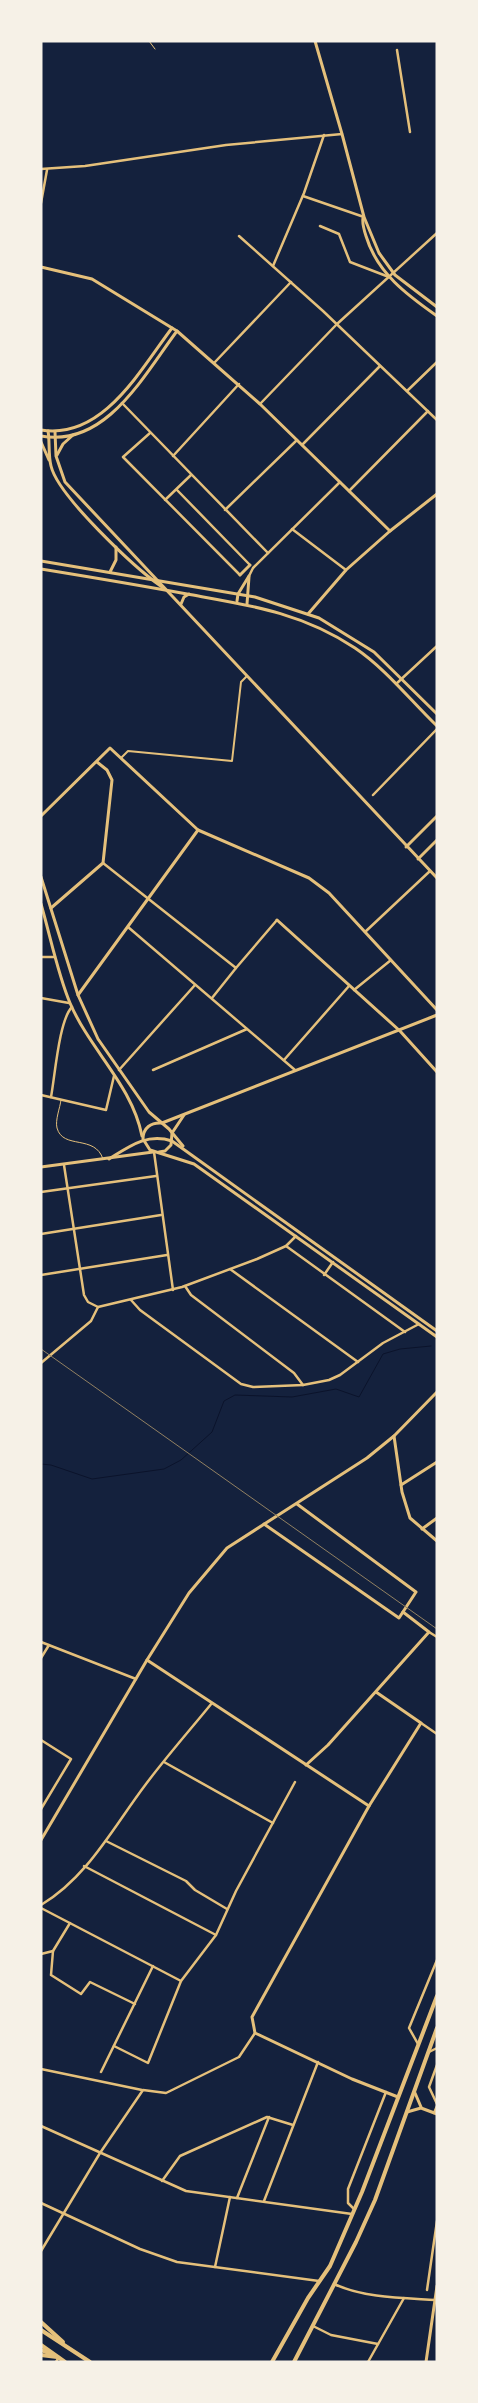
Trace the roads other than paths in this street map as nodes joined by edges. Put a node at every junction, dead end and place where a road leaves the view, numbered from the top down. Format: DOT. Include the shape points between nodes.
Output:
graph roads {
  1 [pos="149,41"];
  2 [pos="315,41"];
  3 [pos="155,49"];
  4 [pos="397,50"];
  5 [pos="410,132"];
  6 [pos="342,134"];
  7 [pos="324,135"];
  8 [pos="41,169"];
  9 [pos="47,170"];
  10 [pos="302,196"];
  11 [pos="41,203"];
  12 [pos="364,217"];
  13 [pos="320,226"];
  14 [pos="437,233"];
  15 [pos="239,236"];
  16 [pos="273,266"];
  17 [pos="41,267"];
  18 [pos="393,272"];
  19 [pos="389,277"];
  20 [pos="291,282"];
  21 [pos="437,307"];
  22 [pos="437,316"];
  23 [pos="337,324"];
  24 [pos="172,328"];
  25 [pos="177,331"];
  26 [pos="215,362"];
  27 [pos="437,362"];
  28 [pos="380,365"];
  29 [pos="239,384"];
  30 [pos="407,391"];
  31 [pos="122,403"];
  32 [pos="260,404"];
  33 [pos="428,411"];
  34 [pos="437,420"];
  35 [pos="41,430"];
  36 [pos="48,431"];
  37 [pos="55,432"];
  38 [pos="150,433"];
  39 [pos="74,434"];
  40 [pos="41,436"];
  41 [pos="49,437"];
  42 [pos="56,438"];
  43 [pos="297,440"];
  44 [pos="41,442"];
  45 [pos="302,445"];
  46 [pos="56,456"];
  47 [pos="173,456"];
  48 [pos="51,466"];
  49 [pos="191,475"];
  50 [pos="340,482"];
  51 [pos="177,490"];
  52 [pos="349,491"];
  53 [pos="437,494"];
  54 [pos="166,500"];
  55 [pos="225,510"];
  56 [pos="292,530"];
  57 [pos="390,531"];
  58 [pos="116,546"];
  59 [pos="268,553"];
  60 [pos="41,561"];
  61 [pos="250,565"];
  62 [pos="41,569"];
  63 [pos="346,570"];
  64 [pos="110,572"];
  65 [pos="240,575"];
  66 [pos="250,576"];
  67 [pos="150,578"];
  68 [pos="158,579"];
  69 [pos="167,590"];
  70 [pos="189,594"];
  71 [pos="238,594"];
  72 [pos="249,596"];
  73 [pos="237,601"];
  74 [pos="247,604"];
  75 [pos="180,605"];
  76 [pos="308,614"];
  77 [pos="437,646"];
  78 [pos="247,676"];
  79 [pos="401,679"];
  80 [pos="396,684"];
  81 [pos="437,714"];
  82 [pos="437,728"];
  83 [pos="121,758"];
  84 [pos="97,762"];
  85 [pos="373,795"];
  86 [pos="41,816"];
  87 [pos="437,816"];
  88 [pos="198,830"];
  89 [pos="437,840"];
  90 [pos="406,846"];
  91 [pos="418,859"];
  92 [pos="103,863"];
  93 [pos="430,871"];
  94 [pos="41,877"];
  95 [pos="437,878"];
  96 [pos="147,898"];
  97 [pos="41,904"];
  98 [pos="51,908"];
  99 [pos="43,911"];
  100 [pos="277,920"];
  101 [pos="127,926"];
  102 [pos="366,932"];
  103 [pos="41,957"];
  104 [pos="56,957"];
  105 [pos="391,960"];
  106 [pos="236,968"];
  107 [pos="195,985"];
  108 [pos="349,986"];
  109 [pos="354,990"];
  110 [pos="78,995"];
  111 [pos="41,998"];
  112 [pos="212,999"];
  113 [pos="71,1005"];
  114 [pos="437,1010"];
  115 [pos="437,1015"];
  116 [pos="247,1029"];
  117 [pos="400,1031"];
  118 [pos="284,1060"];
  119 [pos="119,1070"];
  120 [pos="153,1070"];
  121 [pos="295,1070"];
  122 [pos="437,1072"];
  123 [pos="115,1075"];
  124 [pos="41,1095"];
  125 [pos="136,1095"];
  126 [pos="51,1097"];
  127 [pos="61,1099"];
  128 [pos="130,1099"];
  129 [pos="184,1115"];
  130 [pos="162,1124"];
  131 [pos="172,1132"];
  132 [pos="143,1139"];
  133 [pos="172,1141"];
  134 [pos="185,1148"];
  135 [pos="154,1152"];
  136 [pos="108,1159"];
  137 [pos="103,1160"];
  138 [pos="64,1165"];
  139 [pos="41,1167"];
  140 [pos="156,1176"];
  141 [pos="69,1188"];
  142 [pos="41,1192"];
  143 [pos="161,1215"];
  144 [pos="74,1228"];
  145 [pos="41,1234"];
  146 [pos="296,1236"];
  147 [pos="286,1246"];
  148 [pos="167,1254"];
  149 [pos="333,1262"];
  150 [pos="80,1267"];
  151 [pos="230,1269"];
  152 [pos="41,1275"];
  153 [pos="324,1275"];
  154 [pos="185,1286"];
  155 [pos="173,1290"];
  156 [pos="131,1300"];
  157 [pos="98,1307"];
  158 [pos="419,1324"];
  159 [pos="437,1331"];
  160 [pos="405,1332"];
  161 [pos="437,1337"];
  162 [pos="358,1362"];
  163 [pos="41,1363"];
  164 [pos="303,1385"];
  165 [pos="437,1392"];
  166 [pos="394,1436"];
  167 [pos="437,1462"];
  168 [pos="402,1485"];
  169 [pos="297,1504"];
  170 [pos="437,1518"];
  171 [pos="264,1524"];
  172 [pos="422,1529"];
  173 [pos="437,1541"];
  174 [pos="403,1612"];
  175 [pos="429,1632"];
  176 [pos="437,1637"];
  177 [pos="41,1642"];
  178 [pos="49,1645"];
  179 [pos="41,1658"];
  180 [pos="147,1660"];
  181 [pos="136,1679"];
  182 [pos="376,1692"];
  183 [pos="212,1703"];
  184 [pos="420,1723"];
  185 [pos="437,1734"];
  186 [pos="41,1740"];
  187 [pos="164,1762"];
  188 [pos="306,1765"];
  189 [pos="295,1782"];
  190 [pos="369,1806"];
  191 [pos="41,1809"];
  192 [pos="273,1823"];
  193 [pos="41,1840"];
  194 [pos="106,1841"];
  195 [pos="84,1866"];
  196 [pos="41,1906"];
  197 [pos="227,1909"];
  198 [pos="70,1923"];
  199 [pos="216,1935"];
  200 [pos="53,1951"];
  201 [pos="41,1954"];
  202 [pos="437,1960"];
  203 [pos="153,1966"];
  204 [pos="181,1981"];
  205 [pos="437,1996"];
  206 [pos="135,2004"];
  207 [pos="437,2028"];
  208 [pos="255,2033"];
  209 [pos="418,2044"];
  210 [pos="114,2046"];
  211 [pos="437,2048"];
  212 [pos="427,2052"];
  213 [pos="318,2062"];
  214 [pos="437,2065"];
  215 [pos="41,2068"];
  216 [pos="101,2072"];
  217 [pos="414,2089"];
  218 [pos="142,2090"];
  219 [pos="386,2092"];
  220 [pos="398,2097"];
  221 [pos="437,2105"];
  222 [pos="421,2108"];
  223 [pos="405,2114"];
  224 [pos="435,2114"];
  225 [pos="269,2117"];
  226 [pos="293,2125"];
  227 [pos="41,2126"];
  228 [pos="100,2154"];
  229 [pos="162,2182"];
  230 [pos="230,2197"];
  231 [pos="237,2198"];
  232 [pos="264,2201"];
  233 [pos="41,2203"];
  234 [pos="354,2209"];
  235 [pos="64,2214"];
  236 [pos="352,2214"];
  237 [pos="437,2221"];
  238 [pos="436,2232"];
  239 [pos="41,2251"];
  240 [pos="215,2267"];
  241 [pos="320,2281"];
  242 [pos="334,2284"];
  243 [pos="437,2286"];
  244 [pos="426,2290"];
  245 [pos="404,2298"];
  246 [pos="435,2300"];
  247 [pos="41,2322"];
  248 [pos="311,2326"];
  249 [pos="41,2330"];
  250 [pos="378,2344"];
  251 [pos="41,2345"];
  252 [pos="70,2348"];
  253 [pos="41,2350"];
  254 [pos="41,2355"];
  255 [pos="59,2357"];
  256 [pos="56,2362"];
  257 [pos="65,2362"];
  258 [pos="90,2362"];
  259 [pos="272,2362"];
  260 [pos="294,2362"];
  261 [pos="368,2362"];
  262 [pos="426,2362"];
  1 -- 3 [label="lane"];
  2 -- 6 [label="street"];
  4 -- 5 [label="street"];
  6 -- 7 [label="street"];
  6 -- 12 [label="street"];
  7 -- 9 [label="street"];
  7 -- 10 [label="street"];
  8 -- 9 [label="street"];
  9 -- 11 [label="street"];
  10 -- 12 [label="street"];
  10 -- 16 [label="street"];
  12 -- 18 [label="street" via="379,253"];
  12 -- 19 [label="street" via="362,223 373,255"];
  13 -- 19 [label="street" via="339,234 350,262"];
  14 -- 18 [label="street"];
  15 -- 16 [label="street"];
  16 -- 20 [label="street"];
  17 -- 24 [label="street" via="92,279"];
  18 -- 19 [label="street"];
  18 -- 21 [label="street"];
  19 -- 22 [label="street"];
  19 -- 23 [label="street"];
  20 -- 23 [label="street"];
  20 -- 26 [label="street"];
  23 -- 28 [label="street"];
  23 -- 32 [label="street"];
  24 -- 25 [label="street"];
  24 -- 37 [label="street" via="114,403 84,426"];
  25 -- 26 [label="street"];
  25 -- 31 [label="street"];
  26 -- 29 [label="street"];
  27 -- 30 [label="street"];
  28 -- 30 [label="street"];
  28 -- 45 [label="street"];
  29 -- 32 [label="street"];
  29 -- 47 [label="street"];
  30 -- 33 [label="street"];
  31 -- 38 [label="street"];
  31 -- 39 [label="street" via="104,420"];
  32 -- 43 [label="street"];
  33 -- 34 [label="street"];
  33 -- 52 [label="street"];
  35 -- 36 [label="street"];
  36 -- 37 [label="street"];
  36 -- 41 [label="street"];
  37 -- 42 [label="street"];
  38 -- 47 [label="street"];
  38 -- 54 [label="street" via="123,457"];
  39 -- 42 [label="street"];
  39 -- 46 [label="street"];
  40 -- 41 [label="street"];
  41 -- 42 [label="street"];
  41 -- 48 [label="street"];
  42 -- 46 [label="street"];
  43 -- 45 [label="street"];
  43 -- 55 [label="street"];
  44 -- 48 [label="street"];
  45 -- 50 [label="street"];
  46 -- 68 [label="street" via="65,482"];
  47 -- 49 [label="street"];
  48 -- 58 [label="street" via="64,492"];
  49 -- 51 [label="street"];
  49 -- 55 [label="street"];
  50 -- 52 [label="street"];
  50 -- 56 [label="street"];
  51 -- 54 [label="street"];
  51 -- 61 [label="street"];
  52 -- 57 [label="street"];
  53 -- 57 [label="street"];
  54 -- 65 [label="street"];
  55 -- 59 [label="street"];
  56 -- 59 [label="street"];
  56 -- 63 [label="street"];
  57 -- 63 [label="street"];
  58 -- 64 [label="street" via="116,560"];
  58 -- 67 [label="street"];
  59 -- 66 [label="street" via="253,568"];
  60 -- 64 [label="street"];
  61 -- 65 [label="street"];
  62 -- 69 [label="street"];
  63 -- 76 [label="street"];
  64 -- 67 [label="street"];
  66 -- 71 [label="street"];
  66 -- 72 [label="street"];
  67 -- 68 [label="street"];
  67 -- 69 [label="street"];
  68 -- 69 [label="street"];
  68 -- 71 [label="street"];
  69 -- 70 [label="street"];
  69 -- 75 [label="street"];
  70 -- 73 [label="street"];
  70 -- 75 [label="street"];
  71 -- 72 [label="street"];
  71 -- 73 [label="street"];
  72 -- 74 [label="street"];
  72 -- 76 [label="street"];
  73 -- 74 [label="street"];
  74 -- 80 [label="street" via="290,615 341,640"];
  75 -- 78 [label="street"];
  76 -- 79 [label="street" via="374,652"];
  77 -- 79 [label="street"];
  78 -- 83 [label="street" via="241,682 232,761 128,751"];
  78 -- 90 [label="street"];
  79 -- 80 [label="street"];
  79 -- 81 [label="street"];
  80 -- 82 [label="street"];
  82 -- 85 [label="street"];
  83 -- 84 [label="street" via="110,748"];
  83 -- 88 [label="street"];
  84 -- 86 [label="street"];
  84 -- 92 [label="street" via="107,770 112,780"];
  87 -- 90 [label="street"];
  88 -- 96 [label="street"];
  88 -- 102 [label="street" via="310,878"];
  89 -- 91 [label="street"];
  90 -- 91 [label="street"];
  91 -- 93 [label="street"];
  92 -- 96 [label="street"];
  92 -- 98 [label="street"];
  93 -- 95 [label="street"];
  93 -- 102 [label="street"];
  94 -- 98 [label="street"];
  96 -- 101 [label="street"];
  96 -- 106 [label="street"];
  97 -- 99 [label="street"];
  98 -- 99 [label="street"];
  98 -- 110 [label="street"];
  99 -- 104 [label="street"];
  100 -- 106 [label="street"];
  100 -- 108 [label="street"];
  101 -- 107 [label="street"];
  101 -- 110 [label="street"];
  102 -- 105 [label="street"];
  103 -- 104 [label="street"];
  104 -- 113 [label="street"];
  105 -- 109 [label="street"];
  105 -- 114 [label="street"];
  106 -- 112 [label="street"];
  107 -- 112 [label="street"];
  107 -- 119 [label="street"];
  108 -- 109 [label="street"];
  108 -- 118 [label="street"];
  109 -- 117 [label="street"];
  110 -- 113 [label="street"];
  110 -- 119 [label="street" via="98,1039"];
  111 -- 113 [label="street"];
  112 -- 116 [label="street"];
  113 -- 123 [label="street"];
  113 -- 126 [label="street" via="65,1020"];
  115 -- 117 [label="street"];
  116 -- 118 [label="street"];
  116 -- 120 [label="street"];
  117 -- 121 [label="street"];
  117 -- 122 [label="street"];
  118 -- 121 [label="street"];
  119 -- 125 [label="street"];
  121 -- 129 [label="street"];
  123 -- 127 [label="street" via="106,1110"];
  123 -- 128 [label="street"];
  124 -- 126 [label="street"];
  125 -- 128 [label="street"];
  125 -- 130 [label="street"];
  126 -- 127 [label="street"];
  127 -- 137 [label="lane" via="57,1127 60,1134 64,1138 93,1145 100,1150"];
  128 -- 132 [label="street"];
  129 -- 130 [label="street"];
  129 -- 131 [label="street"];
  130 -- 131 [label="street"];
  130 -- 132 [label="street" via="148,1126"];
  131 -- 133 [label="street"];
  131 -- 134 [label="street"];
  132 -- 133 [label="street" via="161,1137"];
  132 -- 135 [label="street" via="146,1147"];
  132 -- 136 [label="street"];
  133 -- 134 [label="street"];
  133 -- 135 [label="street" via="165,1150"];
  134 -- 159 [label="street"];
  135 -- 136 [label="street"];
  135 -- 140 [label="street"];
  135 -- 146 [label="street" via="194,1164"];
  136 -- 137 [label="street"];
  137 -- 138 [label="street"];
  138 -- 139 [label="street"];
  138 -- 141 [label="street"];
  140 -- 141 [label="street"];
  140 -- 143 [label="street"];
  141 -- 142 [label="street"];
  141 -- 144 [label="street"];
  143 -- 144 [label="street"];
  143 -- 148 [label="street"];
  144 -- 145 [label="street"];
  144 -- 150 [label="street"];
  146 -- 147 [label="street"];
  146 -- 149 [label="street"];
  147 -- 151 [label="street"];
  147 -- 153 [label="street"];
  148 -- 150 [label="street"];
  148 -- 155 [label="street"];
  149 -- 153 [label="street"];
  149 -- 158 [label="street"];
  150 -- 152 [label="street"];
  150 -- 157 [label="street" via="84,1295 88,1302"];
  151 -- 154 [label="street"];
  151 -- 162 [label="street"];
  153 -- 160 [label="street"];
  154 -- 155 [label="street"];
  154 -- 164 [label="street" via="191,1295 296,1376"];
  155 -- 156 [label="street"];
  156 -- 157 [label="street"];
  156 -- 164 [label="street" via="140,1310 244,1386"];
  157 -- 163 [label="street" via="91,1321"];
  158 -- 160 [label="street"];
  158 -- 161 [label="street"];
  160 -- 162 [label="street" via="383,1343"];
  162 -- 164 [label="street" via="334,1378"];
  165 -- 166 [label="street"];
  166 -- 168 [label="street"];
  166 -- 169 [label="street" via="348,1472"];
  167 -- 168 [label="street"];
  168 -- 172 [label="street" via="410,1518"];
  169 -- 171 [label="street"];
  169 -- 174 [label="street" via="416,1592"];
  170 -- 172 [label="street"];
  171 -- 174 [label="street" via="399,1618"];
  171 -- 180 [label="street" via="227,1548 189,1593"];
  172 -- 173 [label="street"];
  174 -- 175 [label="street"];
  175 -- 176 [label="street"];
  175 -- 182 [label="street"];
  177 -- 178 [label="street"];
  178 -- 179 [label="street"];
  178 -- 181 [label="street"];
  180 -- 181 [label="street"];
  180 -- 183 [label="street"];
  181 -- 193 [label="street"];
  182 -- 184 [label="street"];
  182 -- 188 [label="street"];
  183 -- 187 [label="street"];
  183 -- 188 [label="street"];
  184 -- 185 [label="street"];
  184 -- 190 [label="street"];
  186 -- 191 [label="street" via="71,1759"];
  187 -- 192 [label="street"];
  187 -- 194 [label="street"];
  188 -- 190 [label="street"];
  189 -- 192 [label="street"];
  190 -- 208 [label="street" via="252,2017"];
  192 -- 197 [label="street"];
  194 -- 195 [label="street"];
  194 -- 197 [label="street" via="186,1881"];
  195 -- 196 [label="street" via="57,1896"];
  195 -- 199 [label="street"];
  196 -- 198 [label="street"];
  197 -- 199 [label="street"];
  198 -- 200 [label="street"];
  198 -- 203 [label="street"];
  199 -- 204 [label="street"];
  200 -- 201 [label="street"];
  200 -- 206 [label="street" via="51,1975 56,1980 81,1994 90,1982"];
  202 -- 209 [label="street" via="409,2028"];
  203 -- 204 [label="street"];
  203 -- 206 [label="street"];
  204 -- 210 [label="street" via="148,2063"];
  205 -- 209 [label="main road"];
  206 -- 210 [label="street"];
  207 -- 212 [label="main road"];
  208 -- 213 [label="street"];
  208 -- 218 [label="street" via="239,2057 166,2093"];
  209 -- 220 [label="main road"];
  210 -- 216 [label="street"];
  211 -- 212 [label="street"];
  212 -- 217 [label="main road"];
  213 -- 219 [label="street" via="352,2080"];
  213 -- 226 [label="street"];
  214 -- 221 [label="street" via="429,2087"];
  215 -- 218 [label="street"];
  217 -- 222 [label="street"];
  217 -- 223 [label="main road"];
  218 -- 228 [label="street"];
  219 -- 220 [label="street"];
  219 -- 234 [label="street" via="348,2189 348,2203"];
  220 -- 234 [label="main road"];
  221 -- 224 [label="street"];
  222 -- 223 [label="street"];
  222 -- 224 [label="street"];
  223 -- 242 [label="main road" via="375,2200"];
  225 -- 226 [label="street"];
  225 -- 229 [label="street" via="180,2156"];
  225 -- 231 [label="street"];
  226 -- 232 [label="street"];
  227 -- 228 [label="street"];
  228 -- 229 [label="street"];
  228 -- 235 [label="street"];
  229 -- 230 [label="street" via="186,2191"];
  230 -- 231 [label="street"];
  230 -- 240 [label="street"];
  231 -- 232 [label="street"];
  232 -- 236 [label="street"];
  233 -- 235 [label="street"];
  234 -- 236 [label="main road"];
  235 -- 239 [label="street"];
  235 -- 240 [label="street" via="160,2257"];
  236 -- 241 [label="main road" via="330,2266"];
  237 -- 238 [label="street"];
  238 -- 244 [label="street"];
  240 -- 241 [label="street"];
  241 -- 259 [label="main road"];
  242 -- 245 [label="street" via="346,2290"];
  242 -- 248 [label="main road"];
  243 -- 246 [label="street"];
  245 -- 246 [label="street"];
  245 -- 250 [label="street"];
  246 -- 262 [label="street"];
  247 -- 252 [label="main road"];
  248 -- 250 [label="street" via="331,2335"];
  248 -- 260 [label="main road"];
  249 -- 252 [label="main road"];
  250 -- 261 [label="street"];
  251 -- 255 [label="main road"];
  252 -- 258 [label="main road"];
  253 -- 255 [label="main road"];
  254 -- 255 [label="main road"];
  255 -- 256 [label="street"];
  255 -- 257 [label="main road"];
}
